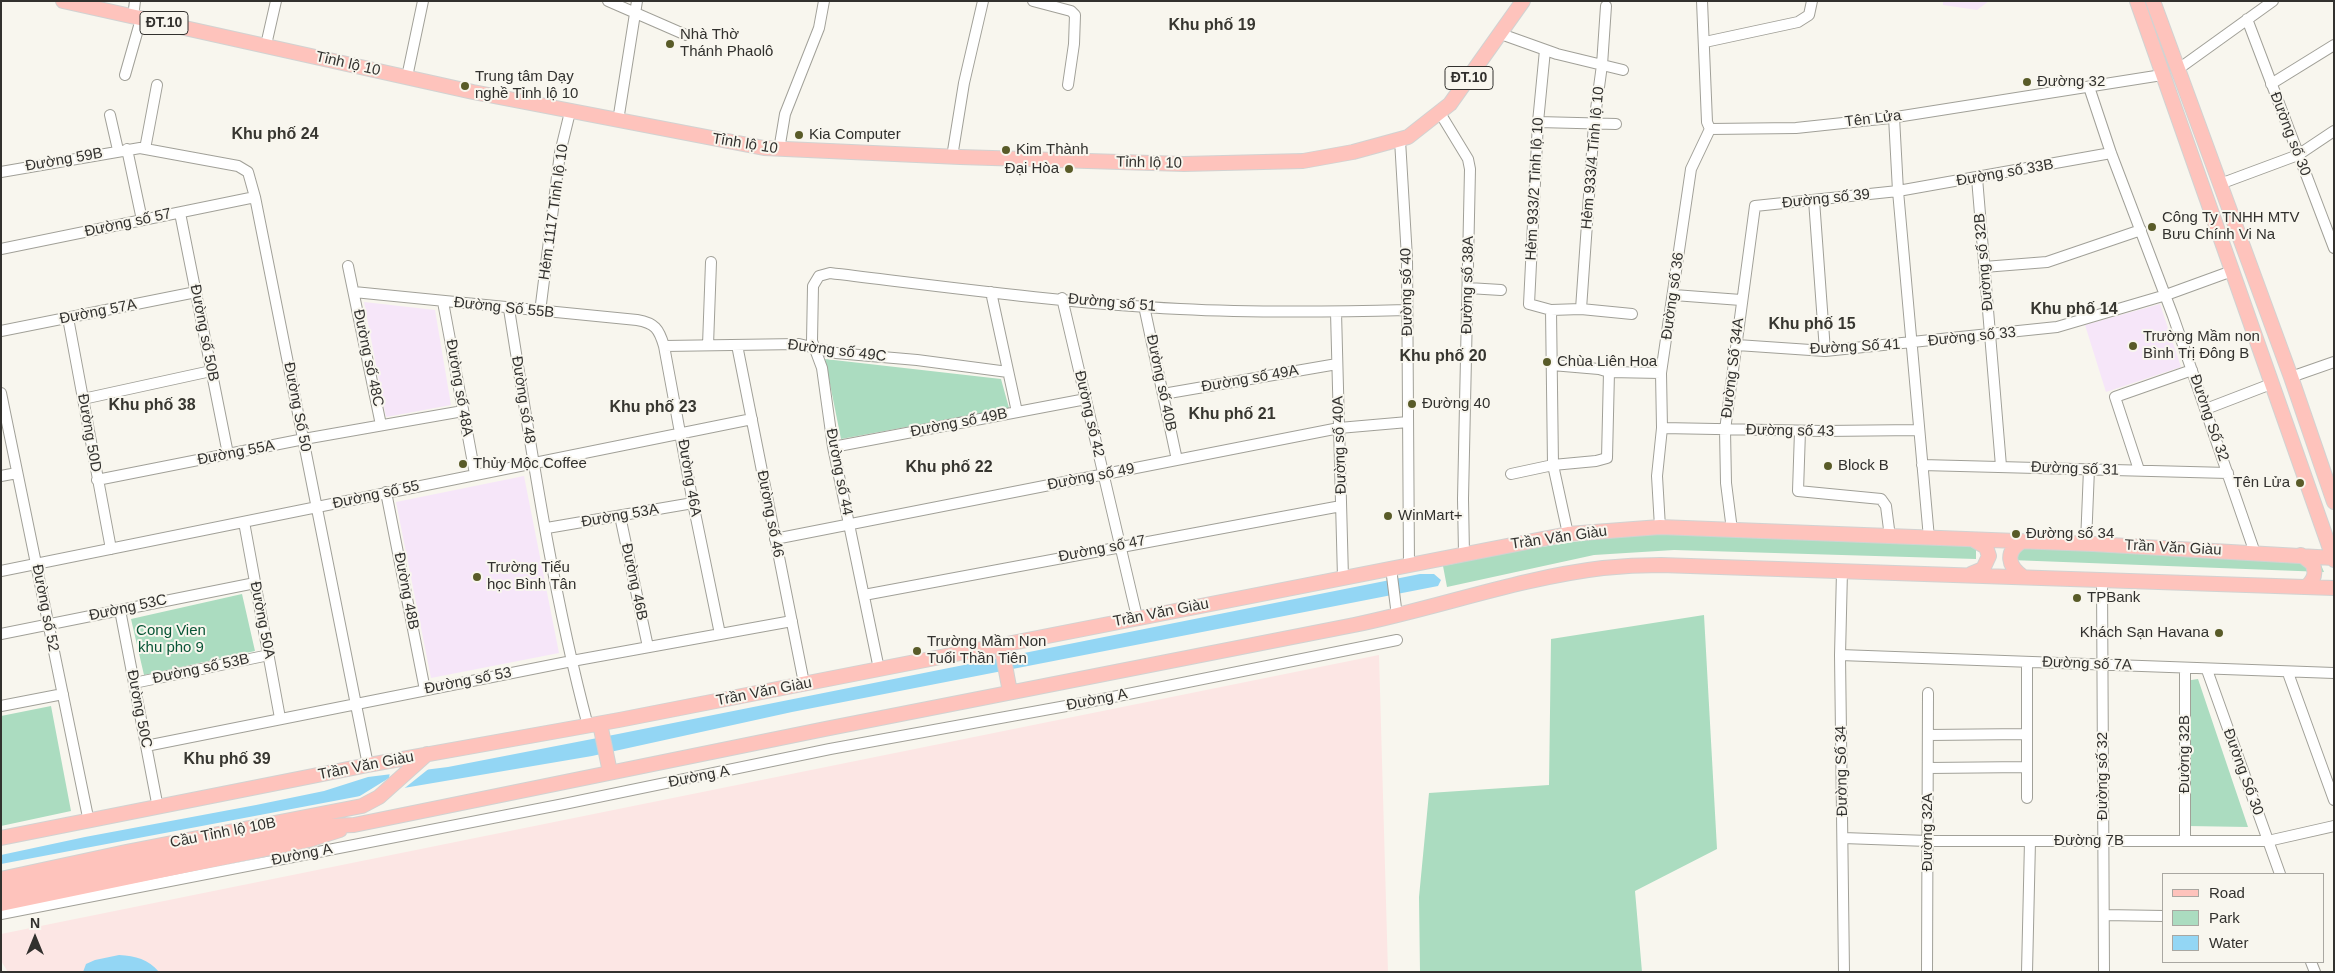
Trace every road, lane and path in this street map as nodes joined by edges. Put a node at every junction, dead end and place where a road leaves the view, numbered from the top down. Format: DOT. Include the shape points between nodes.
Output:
graph roads {
  1 [pos="63,1"];
  2 [pos="135,1"];
  3 [pos="276,1"];
  4 [pos="422,1"];
  5 [pos="608,1"];
  6 [pos="637,1"];
  7 [pos="824,1"];
  8 [pos="983,1"];
  9 [pos="1523,1"];
  10 [pos="1702,1"];
  11 [pos="1812,1"];
  12 [pos="2137,1"];
  13 [pos="2153,1"];
  14 [pos="2273,1"];
  15 [pos="1038,2"];
  16 [pos="1606,6"];
  17 [pos="635,14"];
  18 [pos="137,18"];
  19 [pos="2246,19"];
  20 [pos="1501,34"];
  21 [pos="686,35"];
  22 [pos="1705,42"];
  23 [pos="266,45"];
  24 [pos="2334,45"];
  25 [pos="1545,50"];
  26 [pos="1602,66"];
  27 [pos="1623,70"];
  28 [pos="2177,70"];
  29 [pos="125,75"];
  30 [pos="2162,75"];
  31 [pos="407,77"];
  32 [pos="2271,84"];
  33 [pos="157,85"];
  34 [pos="1068,85"];
  35 [pos="2090,87"];
  36 [pos="570,112"];
  37 [pos="1440,113"];
  38 [pos="110,114"];
  39 [pos="1894,117"];
  40 [pos="618,121"];
  41 [pos="1538,122"];
  42 [pos="1594,124"];
  43 [pos="1616,124"];
  44 [pos="1710,129"];
  45 [pos="2334,131"];
  46 [pos="1400,140"];
  47 [pos="146,148"];
  48 [pos="122,149"];
  49 [pos="779,150"];
  50 [pos="2111,153"];
  51 [pos="2298,154"];
  52 [pos="952,157"];
  53 [pos="1,172"];
  54 [pos="1977,178"];
  55 [pos="2220,184"];
  56 [pos="1898,191"];
  57 [pos="255,197"];
  58 [pos="1814,200"];
  59 [pos="1755,206"];
  60 [pos="180,213"];
  61 [pos="142,220"];
  62 [pos="2330,225"];
  63 [pos="2141,230"];
  64 [pos="2334,248"];
  65 [pos="1,249"];
  66 [pos="711,262"];
  67 [pos="348,266"];
  68 [pos="1984,267"];
  69 [pos="2232,271"];
  70 [pos="819,276"];
  71 [pos="1468,288"];
  72 [pos="1501,290"];
  73 [pos="196,292"];
  74 [pos="354,292"];
  75 [pos="990,292"];
  76 [pos="1674,295"];
  77 [pos="2166,296"];
  78 [pos="1062,298"];
  79 [pos="1741,300"];
  80 [pos="443,302"];
  81 [pos="1144,306"];
  82 [pos="509,309"];
  83 [pos="1581,309"];
  84 [pos="1407,310"];
  85 [pos="1551,310"];
  86 [pos="540,312"];
  87 [pos="1336,312"];
  88 [pos="1632,314"];
  89 [pos="68,318"];
  90 [pos="654,324"];
  91 [pos="1,331"];
  92 [pos="1990,334"];
  93 [pos="1913,343"];
  94 [pos="708,345"];
  95 [pos="737,345"];
  96 [pos="1736,345"];
  97 [pos="664,346"];
  98 [pos="813,346"];
  99 [pos="1825,351"];
  100 [pos="2334,362"];
  101 [pos="1337,364"];
  102 [pos="1552,365"];
  103 [pos="2192,370"];
  104 [pos="211,371"];
  105 [pos="1008,372"];
  106 [pos="1609,372"];
  107 [pos="1661,373"];
  108 [pos="2291,377"];
  109 [pos="2271,384"];
  110 [pos="1,393"];
  111 [pos="1163,394"];
  112 [pos="83,399"];
  113 [pos="1086,399"];
  114 [pos="2206,409"];
  115 [pos="463,411"];
  116 [pos="1017,412"];
  117 [pos="752,419"];
  118 [pos="1408,422"];
  119 [pos="381,425"];
  120 [pos="1339,428"];
  121 [pos="1662,428"];
  122 [pos="1725,430"];
  123 [pos="1800,430"];
  124 [pos="1919,430"];
  125 [pos="681,432"];
  126 [pos="304,439"];
  127 [pos="833,447"];
  128 [pos="228,454"];
  129 [pos="1177,460"];
  130 [pos="533,462"];
  131 [pos="1554,465"];
  132 [pos="1922,465"];
  133 [pos="2000,466"];
  134 [pos="2089,469"];
  135 [pos="2138,470"];
  136 [pos="18,473"];
  137 [pos="2228,473"];
  138 [pos="475,474"];
  139 [pos="1511,474"];
  140 [pos="1104,475"];
  141 [pos="1,476"];
  142 [pos="97,480"];
  143 [pos="386,492"];
  144 [pos="2334,502"];
  145 [pos="693,503"];
  146 [pos="1341,506"];
  147 [pos="317,507"];
  148 [pos="620,516"];
  149 [pos="244,522"];
  150 [pos="849,525"];
  151 [pos="1660,527"];
  152 [pos="547,528"];
  153 [pos="1732,530"];
  154 [pos="1568,534"];
  155 [pos="1890,537"];
  156 [pos="1929,538"];
  157 [pos="775,539"];
  158 [pos="1974,540"];
  159 [pos="2021,542"];
  160 [pos="2086,544"];
  161 [pos="1120,545"];
  162 [pos="110,549"];
  163 [pos="2255,553"];
  164 [pos="1464,554"];
  165 [pos="2301,556"];
  166 [pos="2333,558"];
  167 [pos="36,564"];
  168 [pos="1409,565"];
  169 [pos="1,571"];
  170 [pos="1392,571"];
  171 [pos="1842,571"];
  172 [pos="1971,574"];
  173 [pos="2022,576"];
  174 [pos="1344,578"];
  175 [pos="2102,579"];
  176 [pos="255,583"];
  177 [pos="2306,587"];
  178 [pos="2334,588"];
  179 [pos="864,595"];
  180 [pos="120,610"];
  181 [pos="1396,611"];
  182 [pos="1137,617"];
  183 [pos="792,621"];
  184 [pos="48,625"];
  185 [pos="1,634"];
  186 [pos="720,634"];
  187 [pos="1398,640"];
  188 [pos="648,647"];
  189 [pos="1002,648"];
  190 [pos="269,655"];
  191 [pos="1840,655"];
  192 [pos="572,661"];
  193 [pos="2027,662"];
  194 [pos="2102,664"];
  195 [pos="2185,668"];
  196 [pos="879,669"];
  197 [pos="2207,670"];
  198 [pos="2288,673"];
  199 [pos="2334,673"];
  200 [pos="134,683"];
  201 [pos="804,684"];
  202 [pos="1009,688"];
  203 [pos="425,690"];
  204 [pos="1928,693"];
  205 [pos="62,694"];
  206 [pos="356,704"];
  207 [pos="1,706"];
  208 [pos="280,718"];
  209 [pos="594,725"];
  210 [pos="2027,734"];
  211 [pos="1928,735"];
  212 [pos="146,746"];
  213 [pos="428,754"];
  214 [pos="368,765"];
  215 [pos="2027,767"];
  216 [pos="1928,768"];
  217 [pos="610,772"];
  218 [pos="2027,798"];
  219 [pos="2334,800"];
  220 [pos="158,808"];
  221 [pos="88,822"];
  222 [pos="351,825"];
  223 [pos="2334,826"];
  224 [pos="1,838"];
  225 [pos="1843,838"];
  226 [pos="1928,841"];
  227 [pos="2030,841"];
  228 [pos="2185,841"];
  229 [pos="2268,841"];
  230 [pos="2103,842"];
  231 [pos="2280,873"];
  232 [pos="1,878"];
  233 [pos="1,890"];
  234 [pos="1,904"];
  235 [pos="1,914"];
  236 [pos="2104,915"];
  237 [pos="2162,916"];
  238 [pos="1844,972"];
  239 [pos="1927,972"];
  240 [pos="2027,972"];
  241 [pos="2104,972"];
  1 -- 18 [label="main road, Tỉnh lộ 10 / ĐT.10"];
  2 -- 18 [label="street"];
  3 -- 23 [label="street"];
  4 -- 31 [label="street"];
  5 -- 17 [label="street"];
  6 -- 17 [label="street"];
  7 -- 49 [label="street" via="819,28 786,114"];
  8 -- 52 [label="street" via="964,83"];
  9 -- 20 [label="main road, Tỉnh lộ 10 / ĐT.10"];
  10 -- 22 [label="street"];
  11 -- 22 [label="street" via="1809,15 1798,22"];
  12 -- 30 [label="main road"];
  13 -- 28 [label="main road"];
  14 -- 19 [label="street"];
  15 -- 34 [label="street" via="1076,15"];
  16 -- 26 [label="street, Hẻm 933/4 Tỉnh lộ 10"];
  17 -- 21 [label="street"];
  17 -- 40 [label="street"];
  18 -- 23 [label="main road, Tỉnh lộ 10 / ĐT.10"];
  18 -- 29 [label="street"];
  19 -- 28 [label="street"];
  19 -- 32 [label="street, Đường số 30"];
  20 -- 25 [label="street"];
  20 -- 37 [label="main road, Tỉnh lộ 10 / ĐT.10"];
  22 -- 44 [label="street" via="1707,122"];
  23 -- 31 [label="main road, Tỉnh lộ 10 / ĐT.10"];
  24 -- 32 [label="street"];
  25 -- 26 [label="street"];
  25 -- 41 [label="street, Hẻm 933/2 Tỉnh lộ 10"];
  26 -- 27 [label="street"];
  26 -- 42 [label="street, Hẻm 933/4 Tỉnh lộ 10"];
  28 -- 30 [label="main road"];
  28 -- 55 [label="main road"];
  30 -- 35 [label="street, Tên Lửa"];
  30 -- 69 [label="main road"];
  31 -- 36 [label="main road, Tỉnh lộ 10 / ĐT.10"];
  32 -- 51 [label="street, Đường số 30"];
  33 -- 47 [label="street"];
  35 -- 39 [label="street, Tên Lửa"];
  35 -- 50 [label="street, Đường Số 32"];
  36 -- 40 [label="main road, Tỉnh lộ 10 / ĐT.10"];
  36 -- 86 [label="street, Hẻm 1117 Tỉnh lộ 10" via="560,153"];
  37 -- 46 [label="main road, Tỉnh lộ 10 / ĐT.10"];
  37 -- 71 [label="street, Đường số 38A" via="1470,163"];
  38 -- 48 [label="street"];
  39 -- 44 [label="street, Tên Lửa" via="1796,128"];
  39 -- 56 [label="street"];
  40 -- 49 [label="main road, Tỉnh lộ 10 / ĐT.10"];
  41 -- 42 [label="street"];
  41 -- 85 [label="street, Hẻm 933/2 Tỉnh lộ 10" via="1529,304"];
  42 -- 43 [label="street"];
  42 -- 83 [label="street, Hẻm 933/4 Tỉnh lộ 10"];
  44 -- 76 [label="street, Đường số 36" via="1691,169"];
  45 -- 51 [label="street"];
  46 -- 52 [label="main road, Tỉnh lộ 10 / ĐT.10" via="1303,161 1184,164"];
  46 -- 84 [label="street, Đường số 40"];
  47 -- 48 [label="street, Đường Số 50"];
  47 -- 57 [label="street, Đường Số 50" via="242,168 250,176"];
  48 -- 53 [label="street, Đường 59B"];
  48 -- 61 [label="street"];
  49 -- 52 [label="main road, Tỉnh lộ 10 / ĐT.10"];
  50 -- 54 [label="street, Đường số 33B"];
  50 -- 63 [label="street, Đường Số 32"];
  51 -- 55 [label="street"];
  51 -- 62 [label="street, Đường số 30"];
  54 -- 56 [label="street, Đường số 33B"];
  54 -- 68 [label="street, Đường số 32B"];
  55 -- 108 [label="main road"];
  56 -- 58 [label="street, Đường số 39"];
  56 -- 93 [label="street"];
  57 -- 60 [label="street, Đường số 57"];
  57 -- 126 [label="street, Đường Số 50"];
  58 -- 59 [label="street, Đường số 39"];
  58 -- 99 [label="street"];
  59 -- 79 [label="street, Đường Số 34A"];
  60 -- 61 [label="street, Đường số 57"];
  60 -- 73 [label="street, Đường số 50B"];
  61 -- 65 [label="street, Đường số 57"];
  62 -- 64 [label="street, Đường số 30"];
  63 -- 68 [label="street" via="2047,262"];
  63 -- 77 [label="street, Đường Số 32"];
  66 -- 94 [label="street"];
  67 -- 74 [label="street, Đường số 48C"];
  68 -- 92 [label="street, Đường số 32B"];
  69 -- 77 [label="street, Đường số 33"];
  69 -- 109 [label="main road"];
  70 -- 75 [label="street, Đường số 51" via="830,273"];
  70 -- 98 [label="street, Đường số 44" via="813,286"];
  71 -- 72 [label="street"];
  71 -- 164 [label="street, Đường số 38A"];
  73 -- 89 [label="street, Đường 57A"];
  73 -- 104 [label="street, Đường số 50B"];
  74 -- 80 [label="street, Đường Số 55B"];
  74 -- 119 [label="street, Đường số 48C"];
  75 -- 78 [label="street, Đường số 51"];
  75 -- 105 [label="street"];
  76 -- 79 [label="street"];
  76 -- 107 [label="street, Đường số 36"];
  77 -- 92 [label="street, Đường số 33" via="2057,328"];
  77 -- 103 [label="street, Đường Số 32"];
  78 -- 81 [label="street, Đường số 51"];
  78 -- 113 [label="street, Đường số 42"];
  79 -- 96 [label="street, Đường Số 34A"];
  80 -- 82 [label="street, Đường Số 55B"];
  80 -- 115 [label="street, Đường số 48A"];
  81 -- 87 [label="street, Đường số 51"];
  81 -- 111 [label="street, Đường số 40B"];
  82 -- 86 [label="street, Đường Số 55B"];
  82 -- 130 [label="street, Đường số 48"];
  83 -- 85 [label="street"];
  83 -- 88 [label="street"];
  84 -- 87 [label="street, Đường số 51"];
  84 -- 118 [label="street, Đường số 40"];
  85 -- 102 [label="street"];
  86 -- 90 [label="street, Đường Số 55B"];
  87 -- 101 [label="street, Đường số 40A"];
  89 -- 91 [label="street, Đường 57A"];
  89 -- 112 [label="street, Đường 50D"];
  90 -- 97 [label="street, Đường 46A"];
  92 -- 93 [label="street, Đường số 33"];
  92 -- 133 [label="street, Đường số 32B"];
  93 -- 99 [label="street, Đường Số 41"];
  93 -- 124 [label="street"];
  94 -- 95 [label="street, Đường số 49C"];
  94 -- 97 [label="street, Đường số 49C"];
  95 -- 98 [label="street, Đường số 49C"];
  95 -- 117 [label="street, Đường số 46"];
  96 -- 99 [label="street, Đường Số 41"];
  96 -- 122 [label="street, Đường Số 34A"];
  97 -- 125 [label="street, Đường 46A"];
  98 -- 105 [label="street, Đường số 49C" via="836,353"];
  98 -- 127 [label="street, Đường số 44" via="822,368"];
  100 -- 108 [label="street"];
  101 -- 111 [label="street, Đường số 49A"];
  101 -- 120 [label="street, Đường số 40A"];
  102 -- 106 [label="street" via="1599,368"];
  102 -- 131 [label="street"];
  103 -- 114 [label="street, Đường Số 32"];
  103 -- 135 [label="street" via="2116,397"];
  104 -- 112 [label="street"];
  104 -- 128 [label="street, Đường số 50B"];
  105 -- 116 [label="street"];
  106 -- 107 [label="street"];
  106 -- 131 [label="street" via="1607,458"];
  107 -- 121 [label="street, Đường số 36"];
  108 -- 144 [label="main road"];
  109 -- 114 [label="street"];
  109 -- 166 [label="main road"];
  110 -- 136 [label="street, Đường số 52"];
  111 -- 129 [label="street, Đường số 40B"];
  112 -- 142 [label="street, Đường 50D"];
  113 -- 116 [label="street, Đường số 49B"];
  113 -- 140 [label="street, Đường số 42"];
  114 -- 137 [label="street, Đường Số 32"];
  115 -- 119 [label="street, Đường 55A"];
  115 -- 138 [label="street, Đường số 48A"];
  116 -- 127 [label="street, Đường số 49B"];
  117 -- 125 [label="street, Đường số 55"];
  117 -- 157 [label="street, Đường số 46"];
  118 -- 120 [label="street, Đường số 49"];
  118 -- 168 [label="street, Đường số 40"];
  119 -- 126 [label="street, Đường 55A"];
  120 -- 129 [label="street, Đường số 49"];
  120 -- 146 [label="street, Đường số 40A"];
  121 -- 122 [label="street, Đường số 43"];
  121 -- 151 [label="street, Đường số 36" via="1657,476"];
  122 -- 123 [label="street, Đường số 43"];
  122 -- 153 [label="street, Đường Số 34A" via="1726,483"];
  123 -- 124 [label="street, Đường số 43"];
  123 -- 155 [label="street" via="1798,491 1881,499 1886,506"];
  124 -- 132 [label="street"];
  125 -- 130 [label="street, Đường số 55"];
  125 -- 145 [label="street, Đường 46A"];
  126 -- 128 [label="street, Đường 55A"];
  126 -- 147 [label="street, Đường Số 50"];
  127 -- 150 [label="street, Đường số 44"];
  128 -- 142 [label="street, Đường 55A"];
  129 -- 140 [label="street, Đường số 49"];
  130 -- 138 [label="street, Đường số 55"];
  130 -- 152 [label="street, Đường số 48"];
  131 -- 139 [label="street"];
  131 -- 154 [label="street"];
  132 -- 133 [label="street, Đường số 31"];
  132 -- 156 [label="street"];
  133 -- 134 [label="street, Đường số 31"];
  134 -- 135 [label="street, Đường số 31"];
  134 -- 160 [label="street"];
  135 -- 137 [label="street, Đường số 31"];
  136 -- 141 [label="street"];
  136 -- 167 [label="street, Đường số 52"];
  137 -- 163 [label="street, Đường Số 32"];
  138 -- 143 [label="street, Đường số 55"];
  140 -- 150 [label="street, Đường số 49"];
  140 -- 161 [label="street, Đường số 42"];
  142 -- 162 [label="street, Đường 50D"];
  143 -- 147 [label="street, Đường số 55"];
  143 -- 203 [label="street, Đường 48B"];
  145 -- 148 [label="street, Đường 53A"];
  145 -- 186 [label="street, Đường 46A"];
  146 -- 161 [label="street, Đường số 47"];
  146 -- 174 [label="street, Đường số 40A"];
  147 -- 149 [label="street, Đường số 55"];
  147 -- 206 [label="street, Đường Số 50"];
  148 -- 152 [label="street, Đường 53A"];
  148 -- 188 [label="street, Đường 46B"];
  149 -- 162 [label="street, Đường số 55"];
  149 -- 176 [label="street, Đường 50A"];
  150 -- 157 [label="street, Đường số 49"];
  150 -- 179 [label="street, Đường số 44"];
  151 -- 153 [label="main road, Trần Văn Giàu"];
  151 -- 154 [label="main road, Trần Văn Giàu"];
  152 -- 192 [label="street, Đường số 48"];
  153 -- 155 [label="main road, Trần Văn Giàu"];
  154 -- 164 [label="main road, Trần Văn Giàu"];
  155 -- 156 [label="main road, Trần Văn Giàu"];
  156 -- 158 [label="main road, Trần Văn Giàu"];
  157 -- 183 [label="street, Đường số 46"];
  158 -- 159 [label="main road, Trần Văn Giàu"];
  158 -- 172 [label="main road" via="1986,547 1989,556 1982,569"];
  159 -- 160 [label="main road, Trần Văn Giàu"];
  159 -- 173 [label="main road" via="2012,549 2010,559 2012,567"];
  160 -- 163 [label="main road, Trần Văn Giàu"];
  161 -- 179 [label="street, Đường số 47"];
  161 -- 182 [label="street, Đường số 42"];
  162 -- 167 [label="street, Đường số 55"];
  163 -- 165 [label="main road, Trần Văn Giàu"];
  164 -- 168 [label="main road, Trần Văn Giàu"];
  165 -- 166 [label="main road, Trần Văn Giàu"];
  165 -- 177 [label="main road" via="2312,563 2315,571"];
  167 -- 169 [label="street, Đường số 55"];
  167 -- 184 [label="street, Đường số 52"];
  168 -- 170 [label="main road, Trần Văn Giàu"];
  170 -- 174 [label="main road, Trần Văn Giàu"];
  170 -- 181 [label="street"];
  171 -- 172 [label="main road"];
  171 -- 181 [label="main road" via="1661,565 1603,568"];
  171 -- 191 [label="street, Đường Số 34"];
  172 -- 173 [label="main road"];
  173 -- 175 [label="main road"];
  174 -- 182 [label="main road, Trần Văn Giàu"];
  175 -- 177 [label="main road"];
  175 -- 194 [label="street, Đường số 32"];
  176 -- 180 [label="street, Đường 53C"];
  176 -- 190 [label="street, Đường 50A"];
  177 -- 178 [label="main road"];
  179 -- 196 [label="street, Đường số 44"];
  180 -- 184 [label="street, Đường 53C"];
  180 -- 200 [label="street, Đường 50C"];
  181 -- 202 [label="main road"];
  182 -- 189 [label="main road, Trần Văn Giàu"];
  183 -- 186 [label="street, Đường số 53"];
  183 -- 201 [label="street, Đường số 46"];
  184 -- 185 [label="street, Đường 53C"];
  184 -- 205 [label="street, Đường số 52"];
  186 -- 188 [label="street, Đường số 53"];
  187 -- 235 [label="street, Đường A"];
  188 -- 192 [label="street, Đường số 53"];
  189 -- 196 [label="main road, Trần Văn Giàu"];
  189 -- 202 [label="main road"];
  190 -- 200 [label="street, Đường số 53B"];
  190 -- 208 [label="street, Đường 50A"];
  191 -- 193 [label="street, Đường số 7A"];
  191 -- 225 [label="street, Đường Số 34"];
  192 -- 203 [label="street, Đường số 53"];
  192 -- 209 [label="street, Đường số 48"];
  193 -- 194 [label="street, Đường số 7A"];
  193 -- 210 [label="street"];
  194 -- 195 [label="street, Đường số 7A"];
  194 -- 230 [label="street, Đường số 32"];
  195 -- 197 [label="street, Đường số 7A"];
  195 -- 228 [label="street, Đường 32B"];
  196 -- 201 [label="main road, Trần Văn Giàu"];
  197 -- 198 [label="street, Đường số 7A"];
  197 -- 229 [label="street, Đường Số 30"];
  198 -- 199 [label="street, Đường số 7A"];
  198 -- 219 [label="street"];
  200 -- 212 [label="street, Đường 50C"];
  201 -- 209 [label="main road, Trần Văn Giàu"];
  202 -- 217 [label="main road"];
  203 -- 206 [label="street, Đường số 53"];
  204 -- 211 [label="street, Đường 32A"];
  205 -- 207 [label="street"];
  205 -- 221 [label="street, Đường số 52"];
  206 -- 208 [label="street, Đường số 53"];
  206 -- 214 [label="street, Đường Số 50"];
  208 -- 212 [label="street, Đường số 53"];
  209 -- 213 [label="main road, Trần Văn Giàu"];
  209 -- 217 [label="main road"];
  210 -- 211 [label="street"];
  210 -- 215 [label="street"];
  211 -- 216 [label="street, Đường 32A"];
  212 -- 220 [label="street, Đường 50C"];
  213 -- 214 [label="main road, Trần Văn Giàu"];
  213 -- 232 [label="main road, Cầu Tỉnh lộ 10B" via="379,797 362,806"];
  214 -- 220 [label="main road, Trần Văn Giàu"];
  215 -- 216 [label="street"];
  215 -- 218 [label="street"];
  216 -- 226 [label="street, Đường 32A"];
  217 -- 222 [label="main road"];
  220 -- 221 [label="main road, Trần Văn Giàu"];
  221 -- 224 [label="main road, Trần Văn Giàu"];
  222 -- 233 [label="main road, Cầu Tỉnh lộ 10B" via="307,827"];
  222 -- 234 [label="main road" via="309,840"];
  223 -- 229 [label="street, Đường 7B"];
  225 -- 226 [label="street, Đường 7B"];
  225 -- 238 [label="street, Đường Số 34"];
  226 -- 227 [label="street, Đường 7B"];
  226 -- 239 [label="street, Đường 32A"];
  227 -- 230 [label="street, Đường 7B"];
  227 -- 240 [label="street"];
  228 -- 229 [label="street, Đường 7B"];
  228 -- 230 [label="street, Đường 7B"];
  229 -- 231 [label="street, Đường Số 30"];
  230 -- 236 [label="street, Đường số 32"];
  236 -- 237 [label="street"];
  236 -- 241 [label="street, Đường số 32"];
}
